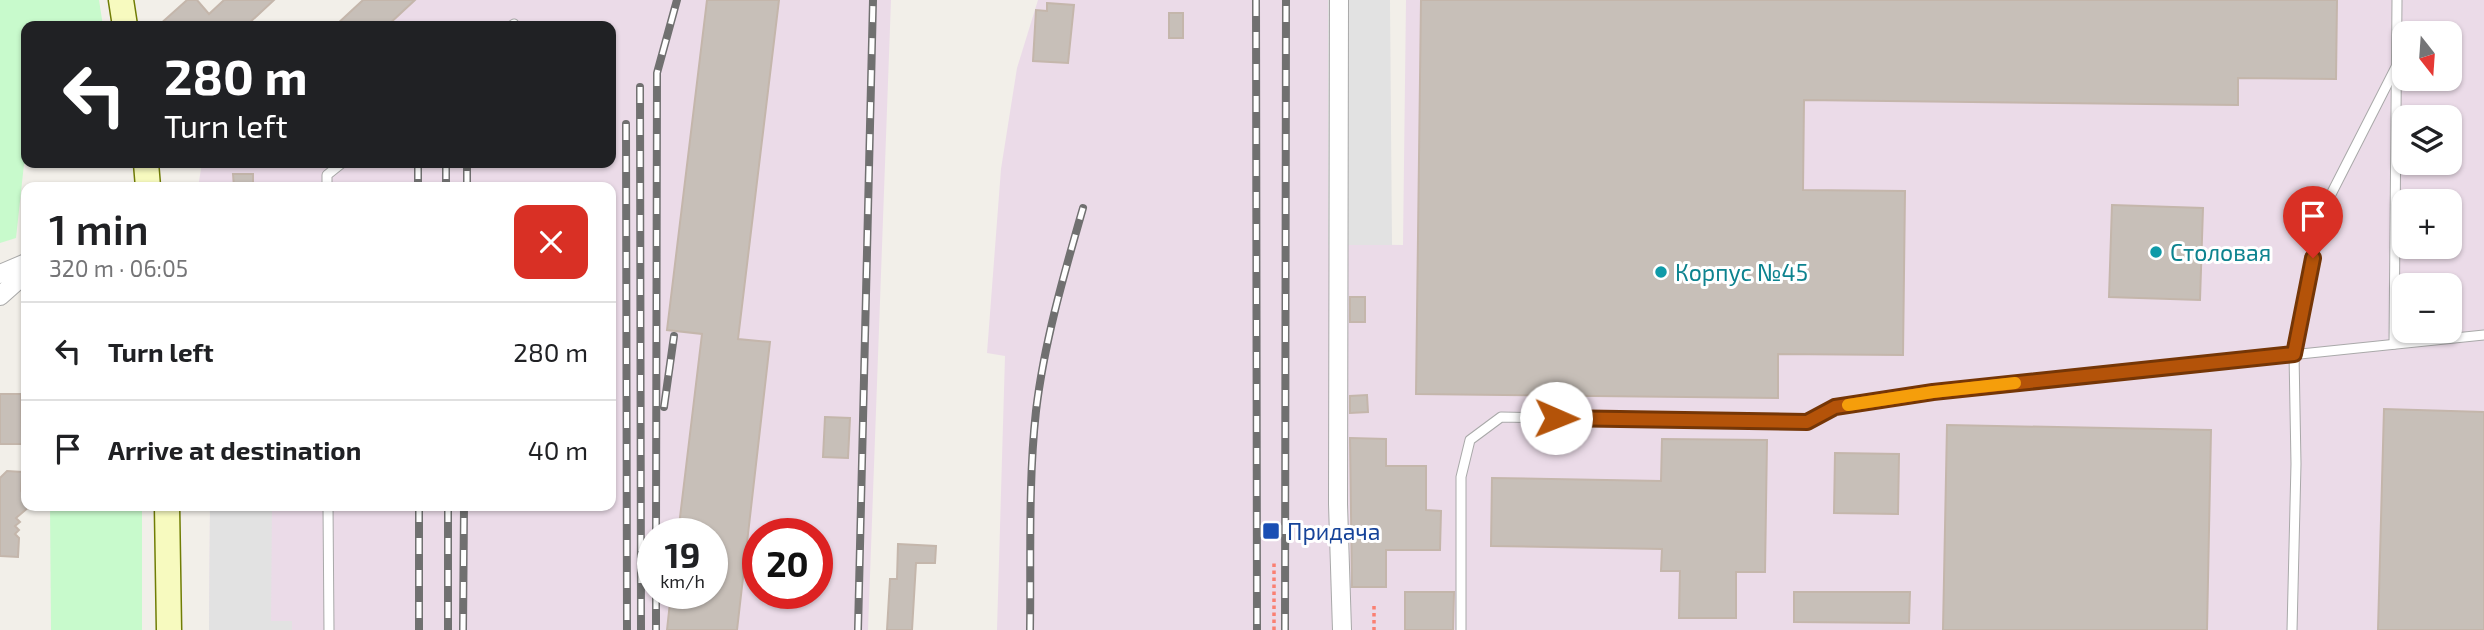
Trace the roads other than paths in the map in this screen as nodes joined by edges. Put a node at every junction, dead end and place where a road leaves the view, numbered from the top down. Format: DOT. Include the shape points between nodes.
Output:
graph roads {
  1 [pos="121,0"];
  2 [pos="1339,0"];
  3 [pos="2397,0"];
  4 [pos="124,21"];
  5 [pos="2397,21"];
  6 [pos="2392,75"];
  7 [pos="2397,91"];
  8 [pos="336,168"];
  9 [pos="327,182"];
  10 [pos="21,265"];
  11 [pos="0,274"];
  12 [pos="21,277"];
  13 [pos="0,296"];
  14 [pos="2484,335"];
  15 [pos="2394,344"];
  16 [pos="2294,354"];
  17 [pos="167,511"];
  18 [pos="328,511"];
  19 [pos="169,630"];
  20 [pos="329,630"];
  21 [pos="1342,630"];
  22 [pos="1461,630"];
  23 [pos="2292,630"];
  1 -- 4 [label="main road"];
  2 -- 21 [label="street"];
  3 -- 5 [label="lane"];
  6 -- 16 [label="lane" via="2323,210"];
  7 -- 15 [label="lane"];
  8 -- 9 [label="lane" via="327,175"];
  10 -- 11 [label="street"];
  12 -- 13 [label="street"];
  14 -- 15 [label="lane"];
  15 -- 16 [label="lane"];
  16 -- 22 [label="lane" via="1933,392 1835,407 1807,422 1501,417 1470,440 1461,477"];
  16 -- 23 [label="lane"];
  17 -- 19 [label="main road"];
  18 -- 20 [label="lane"];
}
